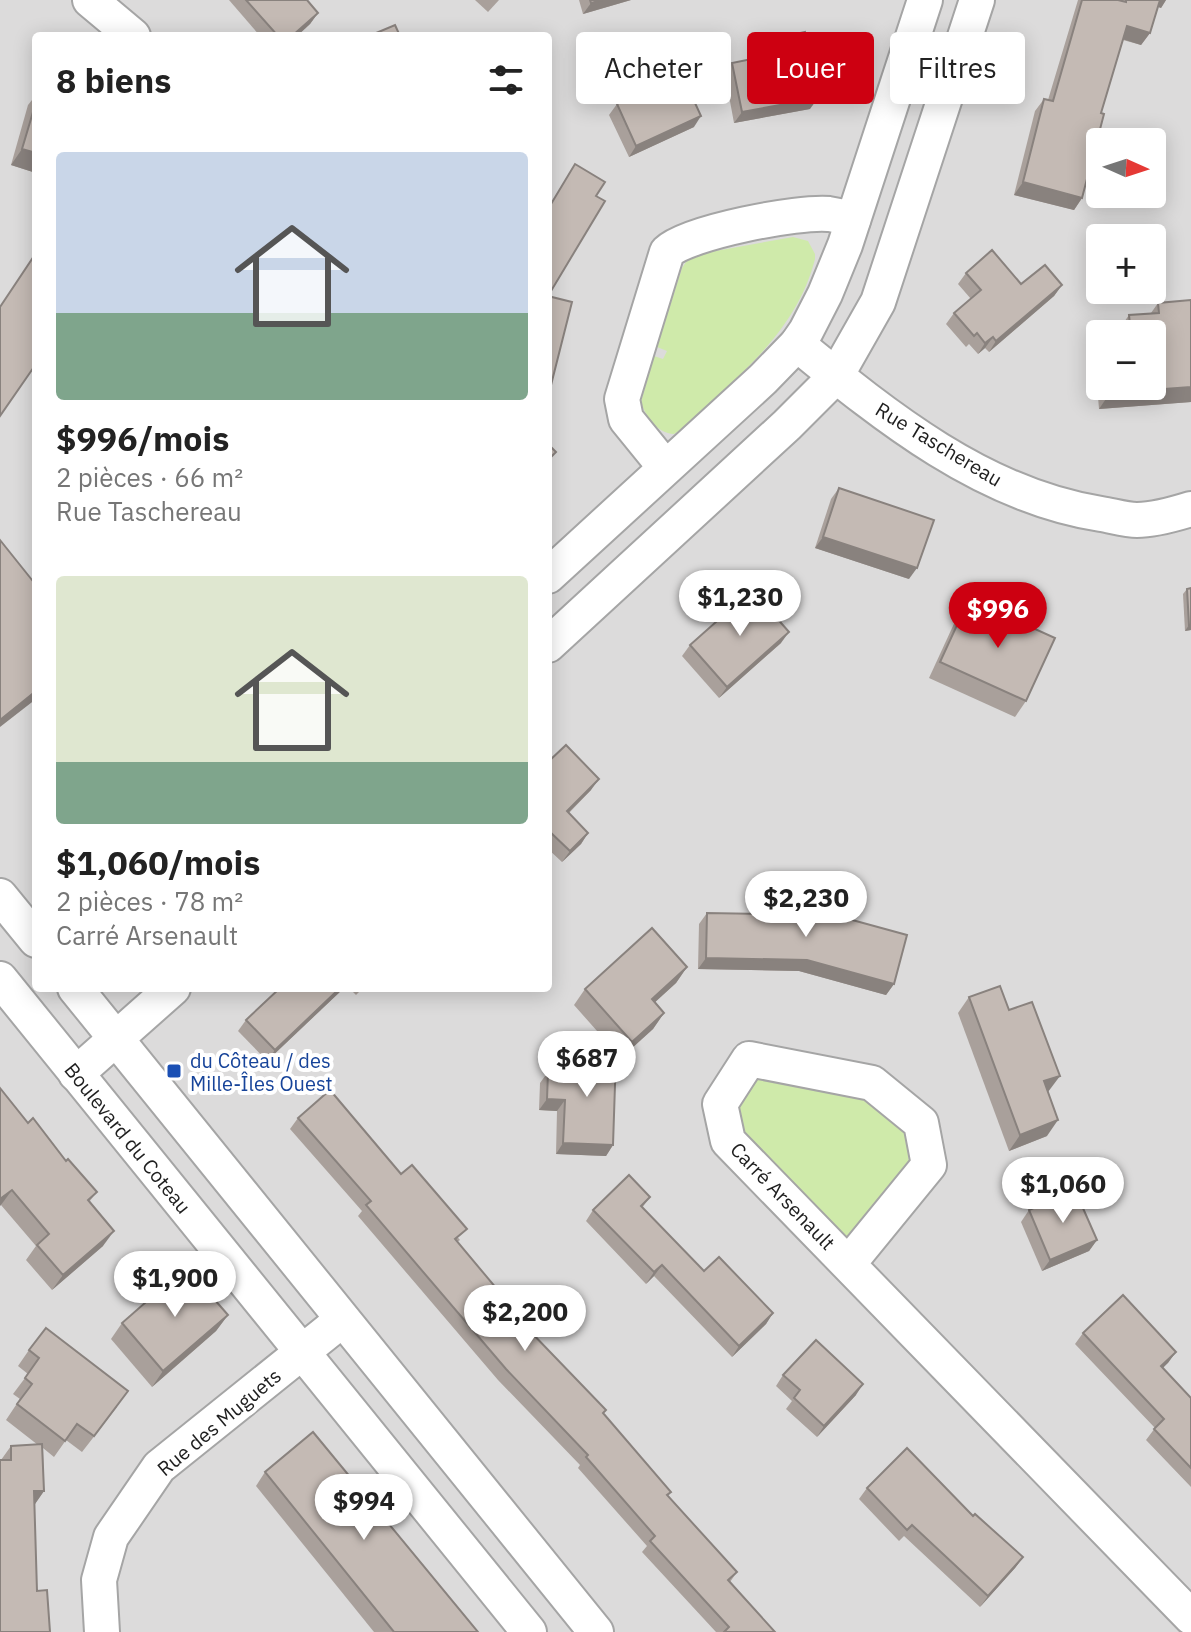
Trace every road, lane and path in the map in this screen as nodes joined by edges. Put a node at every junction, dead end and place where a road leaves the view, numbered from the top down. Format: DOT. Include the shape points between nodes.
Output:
graph roads {
  1 [pos="90,0"];
  2 [pos="925,0"];
  3 [pos="977,0"];
  4 [pos="128,32"];
  5 [pos="853,220"];
  6 [pos="797,344"];
  7 [pos="836,376"];
  8 [pos="665,467"];
  9 [pos="1191,509"];
  10 [pos="552,572"];
  11 [pos="552,641"];
  12 [pos="0,896"];
  13 [pos="32,935"];
  14 [pos="0,979"];
  15 [pos="85,992"];
  16 [pos="169,992"];
  17 [pos="44,1034"];
  18 [pos="116,1040"];
  19 [pos="76,1074"];
  20 [pos="849,1263"];
  21 [pos="342,1320"];
  22 [pos="302,1353"];
  23 [pos="1191,1617"];
  24 [pos="102,1632"];
  25 [pos="529,1632"];
  26 [pos="596,1632"];
  1 -- 4 [label="street"];
  2 -- 5 [label="street"];
  3 -- 7 [label="street" via="878,302"];
  5 -- 6 [label="street" via="825,294"];
  5 -- 8 [label="street" via="802,215 695,236 667,252 622,399 626,419"];
  6 -- 7 [label="street, Rue Taschereau"];
  6 -- 8 [label="street"];
  7 -- 9 [label="street, Rue Taschereau" via="949,455 1033,498 1138,520"];
  7 -- 11 [label="street"];
  8 -- 10 [label="street"];
  12 -- 13 [label="street"];
  14 -- 17 [label="street, Boulevard du Coteau"];
  15 -- 17 [label="street"];
  15 -- 18 [label="street"];
  16 -- 18 [label="street"];
  17 -- 19 [label="street, Boulevard du Coteau"];
  18 -- 19 [label="street"];
  18 -- 21 [label="street"];
  19 -- 22 [label="street, Boulevard du Coteau"];
  20 -- 20 [label="street, Carré Arsenault" via="929,1165 921,1123 872,1083 749,1059 720,1104 728,1141"];
  20 -- 23 [label="street, Carré Arsenault"];
  21 -- 22 [label="street, Rue des Muguets"];
  21 -- 26 [label="street"];
  22 -- 24 [label="street, Rue des Muguets" via="159,1467 111,1537 99,1580"];
  22 -- 25 [label="street, Boulevard du Coteau"];
}
